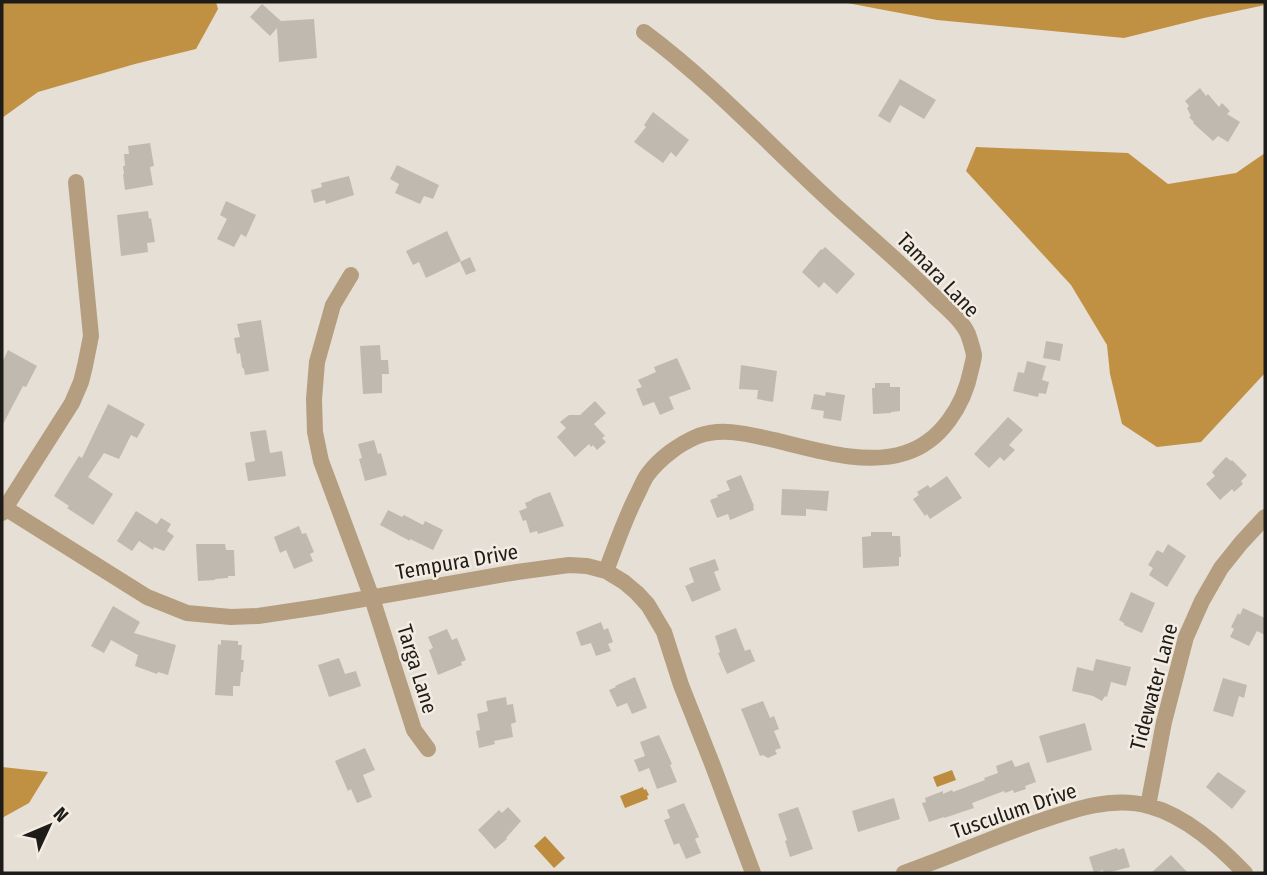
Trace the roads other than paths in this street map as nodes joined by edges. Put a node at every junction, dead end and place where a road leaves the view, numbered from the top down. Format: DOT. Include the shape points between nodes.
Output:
graph roads {
  1 [pos="644,32"];
  2 [pos="76,182"];
  3 [pos="351,275"];
  4 [pos="3,509"];
  5 [pos="1265,517"];
  6 [pos="606,571"];
  7 [pos="372,598"];
  8 [pos="428,749"];
  9 [pos="1148,806"];
  10 [pos="753,873"];
  11 [pos="904,873"];
  12 [pos="1245,873"];
  1 -- 6 [label="street, Tamara Lane" via="701,77 954,315 967,333 974,356 970,379 951,419 909,452 873,459 737,432 715,432 686,442 647,474"];
  2 -- 4 [label="street" via="91,336 85,366 72,402"];
  3 -- 7 [label="street, Targa Lane" via="333,305 317,362 315,432 321,461"];
  4 -- 7 [label="street, Tempura Drive" via="147,597 187,612 258,616"];
  5 -- 9 [label="street, Tidewater Lane" via="1221,568 1186,637"];
  6 -- 7 [label="street, Tempura Drive" via="569,565"];
  6 -- 10 [label="street, Tempura Drive" via="637,593 664,632"];
  7 -- 8 [label="street, Targa Lane" via="414,730"];
  9 -- 11 [label="street, Tusculum Drive" via="1123,803 1078,809"];
  9 -- 12 [label="street, Tusculum Drive" via="1175,816"];
}
